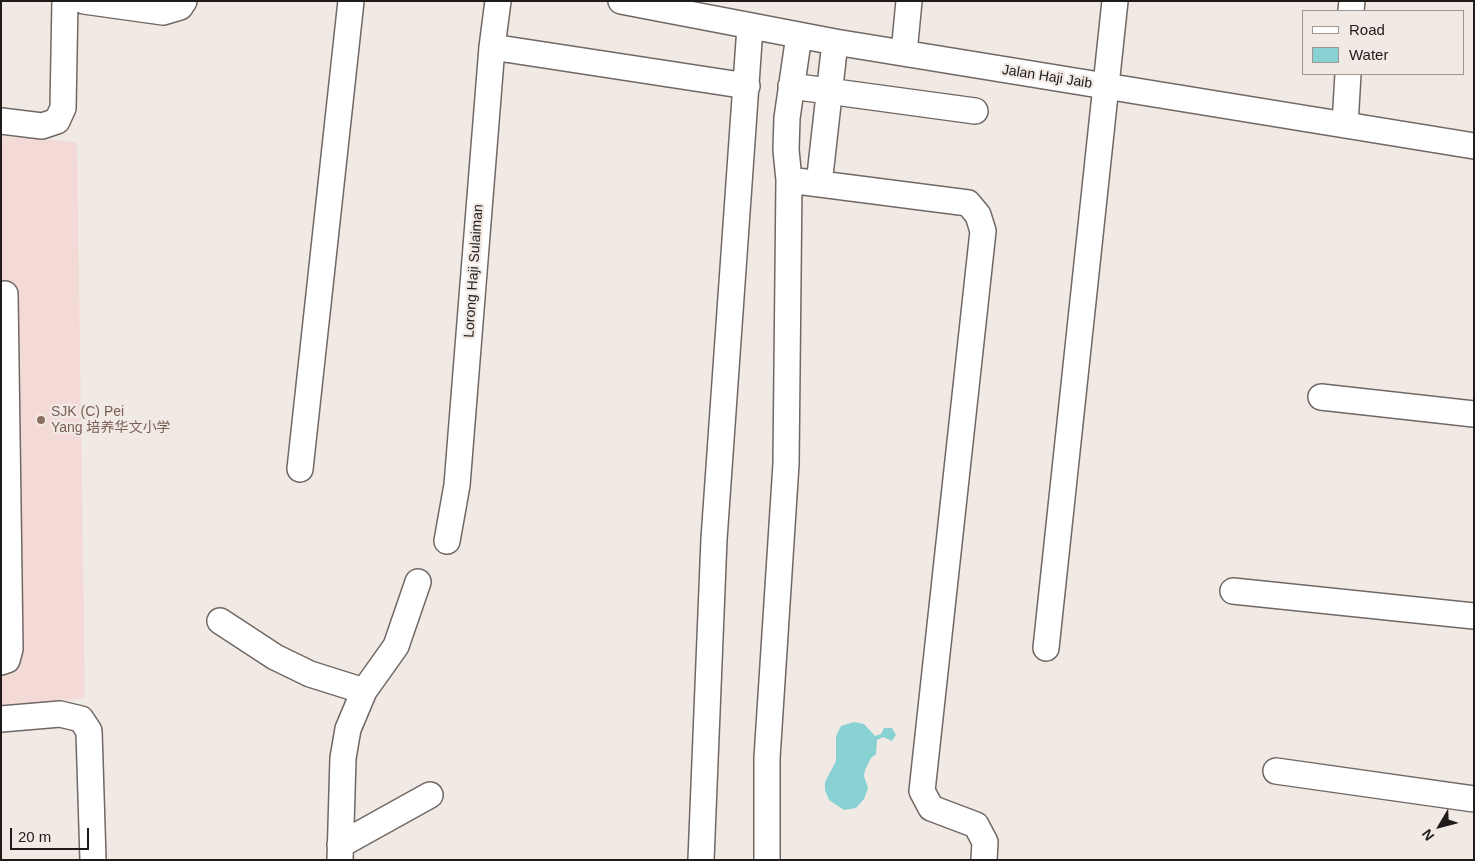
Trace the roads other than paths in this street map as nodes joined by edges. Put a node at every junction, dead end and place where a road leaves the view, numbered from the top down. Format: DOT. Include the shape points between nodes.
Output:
graph roads {
  1 [pos="65,1"];
  2 [pos="84,1"];
  3 [pos="184,1"];
  4 [pos="351,1"];
  5 [pos="498,1"];
  6 [pos="621,1"];
  7 [pos="909,1"];
  8 [pos="1115,1"];
  9 [pos="750,27"];
  10 [pos="799,35"];
  11 [pos="835,42"];
  12 [pos="492,47"];
  13 [pos="904,53"];
  14 [pos="1348,75"];
  15 [pos="746,86"];
  16 [pos="791,86"];
  17 [pos="1104,86"];
  18 [pos="829,91"];
  19 [pos="975,112"];
  20 [pos="1,121"];
  21 [pos="1346,125"];
  22 [pos="1474,146"];
  23 [pos="789,180"];
  24 [pos="819,184"];
  25 [pos="5,294"];
  26 [pos="1321,397"];
  27 [pos="1474,414"];
  28 [pos="300,469"];
  29 [pos="448,541"];
  30 [pos="418,582"];
  31 [pos="1233,591"];
  32 [pos="1474,616"];
  33 [pos="220,621"];
  34 [pos="1046,648"];
  35 [pos="1,662"];
  36 [pos="364,691"];
  37 [pos="1,719"];
  38 [pos="1276,770"];
  39 [pos="430,795"];
  40 [pos="1474,799"];
  41 [pos="340,852"];
  42 [pos="93,860"];
  43 [pos="701,860"];
  44 [pos="767,860"];
  45 [pos="984,860"];
  1 -- 20 [label="street" via="63,108 57,121 42,126"];
  2 -- 3 [label="street" via="163,12 180,7"];
  4 -- 28 [label="street"];
  5 -- 12 [label="street, Lorong Haji Sulaiman"];
  6 -- 9 [label="street, Jalan Haji Jaib"];
  7 -- 13 [label="street"];
  8 -- 17 [label="street"];
  9 -- 10 [label="street, Jalan Haji Jaib"];
  9 -- 15 [label="street"];
  10 -- 11 [label="street, Jalan Haji Jaib"];
  10 -- 16 [label="street"];
  11 -- 13 [label="street, Jalan Haji Jaib"];
  11 -- 18 [label="street"];
  12 -- 15 [label="street"];
  12 -- 29 [label="street, Lorong Haji Sulaiman" via="457,485"];
  13 -- 17 [label="street, Jalan Haji Jaib"];
  14 -- 21 [label="street"];
  15 -- 43 [label="street" via="714,540"];
  16 -- 18 [label="street"];
  16 -- 23 [label="street" via="786,150"];
  17 -- 21 [label="street, Jalan Haji Jaib"];
  17 -- 34 [label="street"];
  18 -- 19 [label="street"];
  18 -- 24 [label="street"];
  21 -- 22 [label="street, Jalan Haji Jaib"];
  23 -- 24 [label="street"];
  23 -- 44 [label="street" via="786,464 767,758"];
  24 -- 45 [label="street" via="968,203 978,215 983,231 922,791 931,808 976,825 985,842"];
  25 -- 35 [label="street" via="10,649 7,660"];
  26 -- 27 [label="street"];
  30 -- 36 [label="street" via="396,646"];
  31 -- 32 [label="street"];
  33 -- 36 [label="street" via="275,657 310,674"];
  36 -- 41 [label="street" via="348,729 343,758"];
  37 -- 42 [label="street" via="60,714 81,719 89,731"];
  38 -- 40 [label="street"];
  39 -- 41 [label="street"];
}
